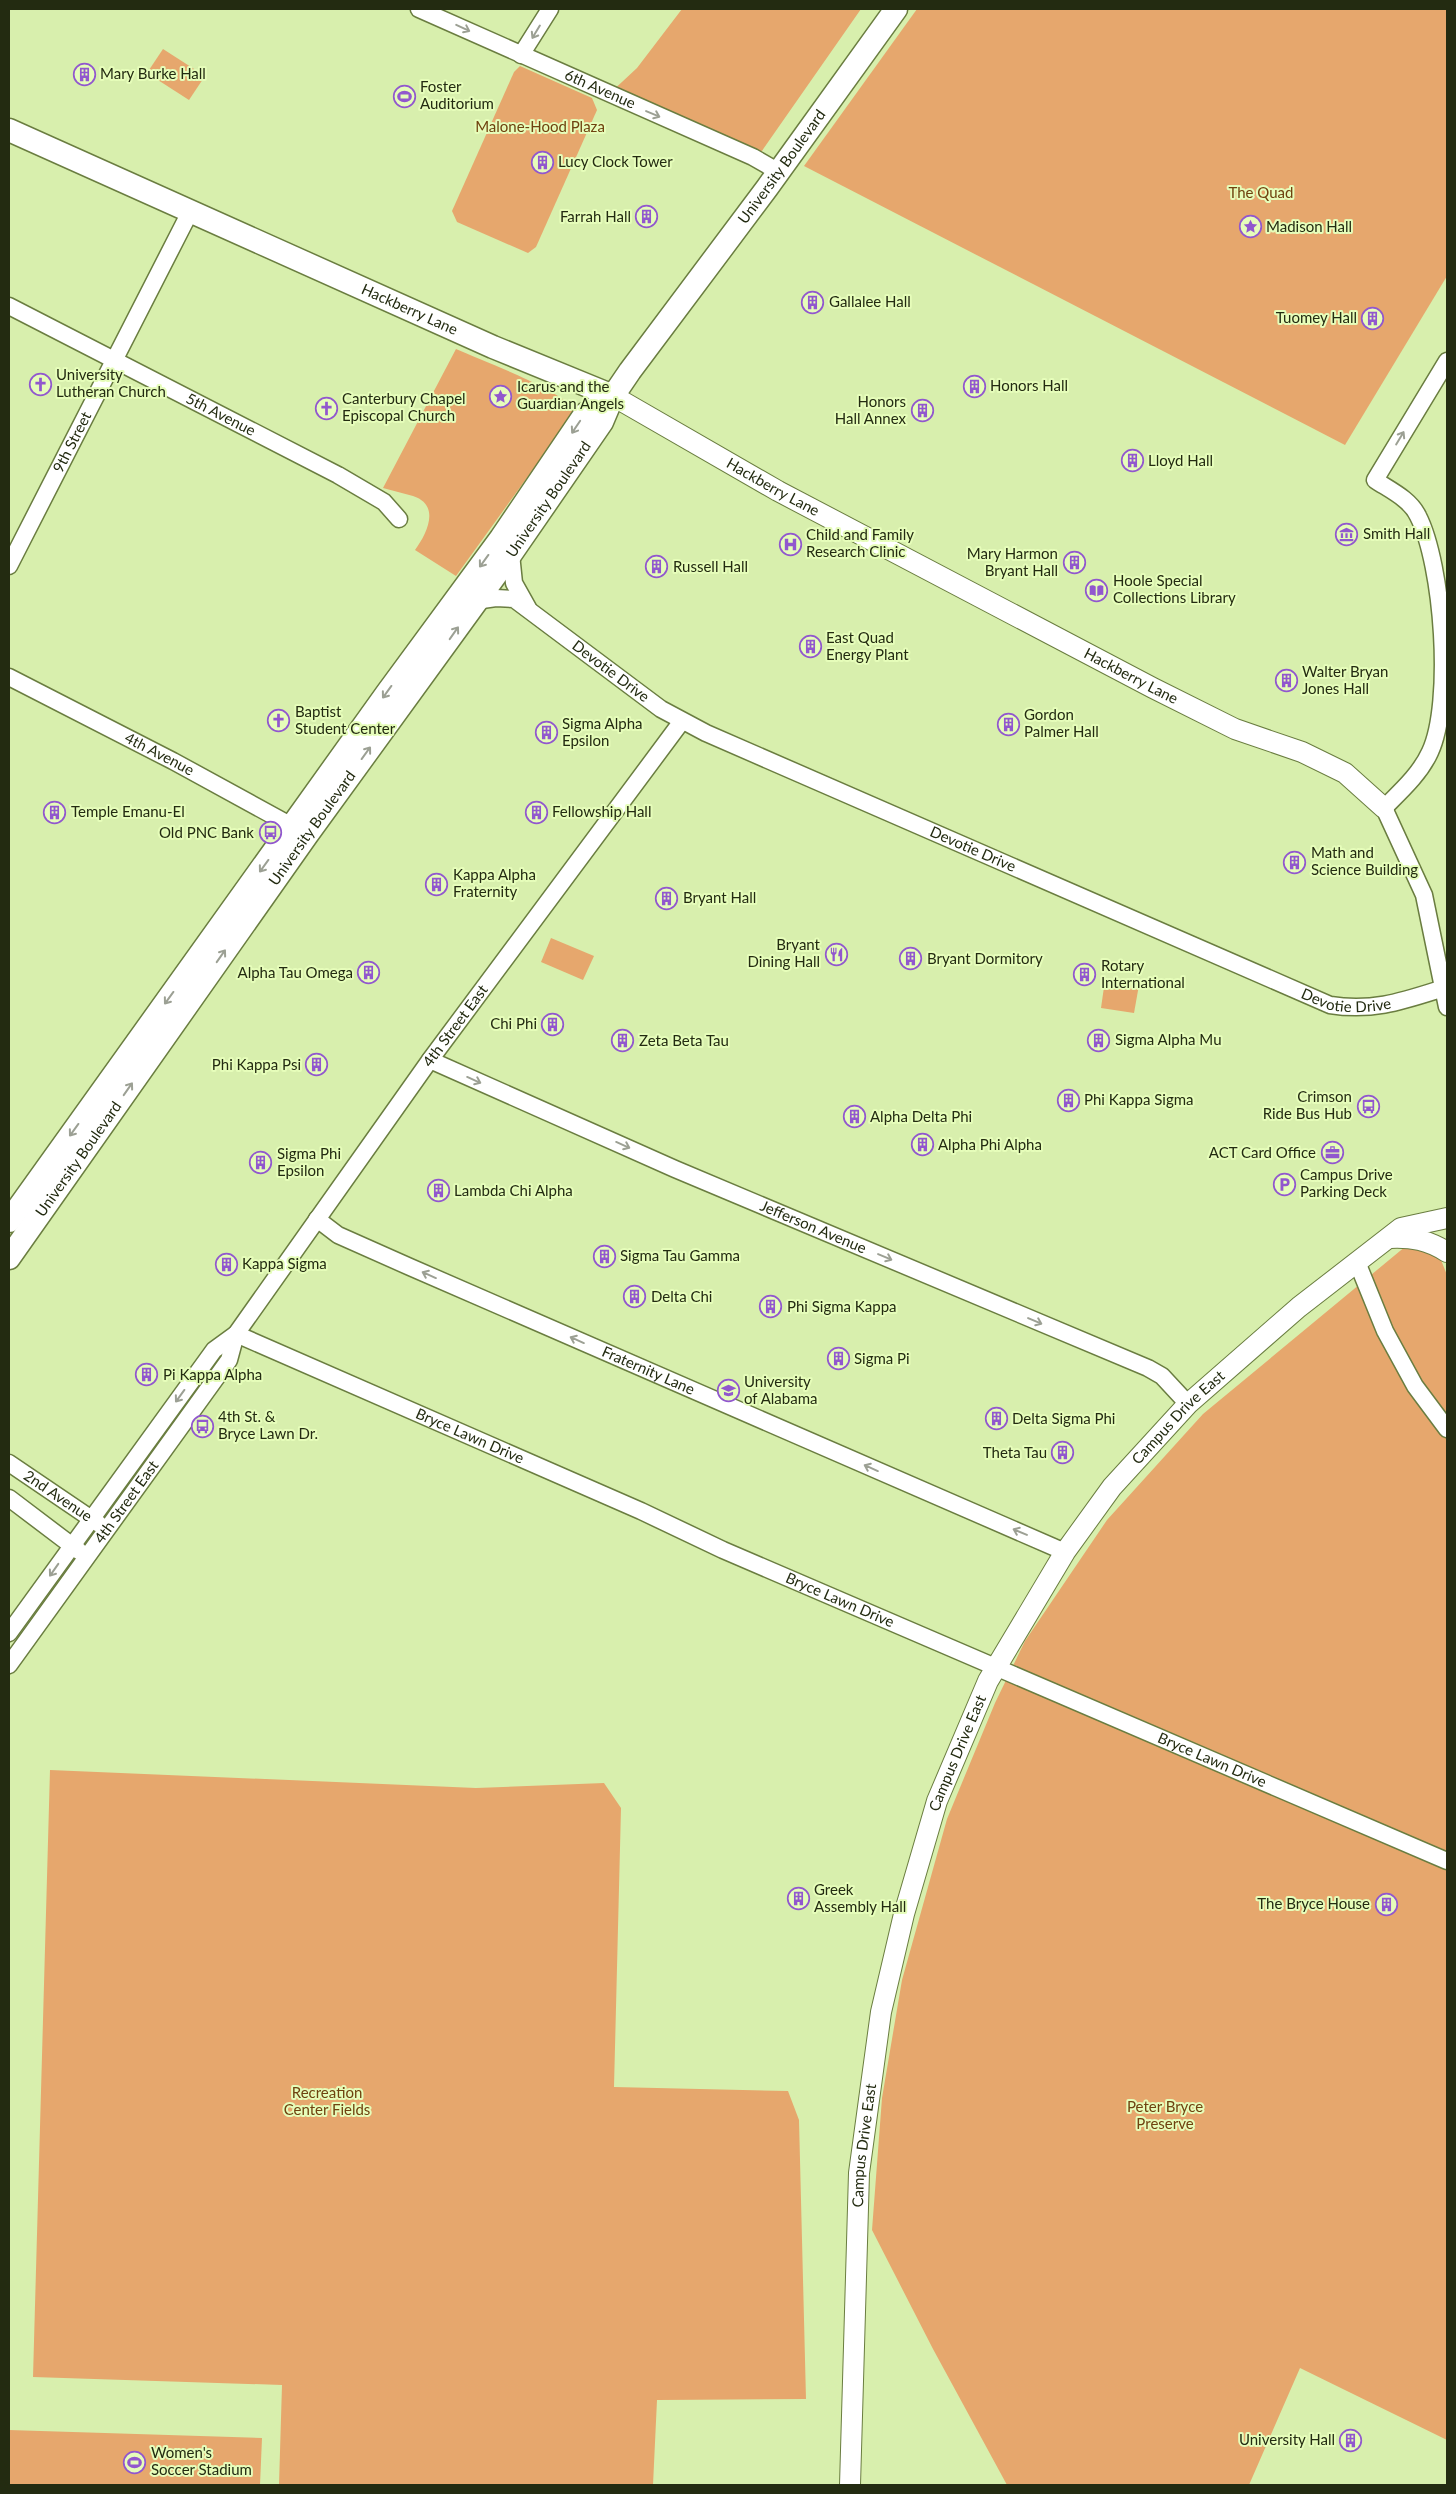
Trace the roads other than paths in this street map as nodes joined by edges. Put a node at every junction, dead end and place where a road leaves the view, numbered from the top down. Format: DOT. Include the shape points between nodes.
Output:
graph roads {
  1 [pos="419,9"];
  2 [pos="550,9"];
  3 [pos="896,9"];
  4 [pos="521,55"];
  5 [pos="9,130"];
  6 [pos="779,172"];
  7 [pos="190,212"];
  8 [pos="9,306"];
  9 [pos="113,360"];
  10 [pos="1447,361"];
  11 [pos="612,396"];
  12 [pos="400,519"];
  13 [pos="511,554"];
  14 [pos="9,566"];
  15 [pos="475,601"];
  16 [pos="530,610"];
  17 [pos="9,677"];
  18 [pos="682,721"];
  19 [pos="1384,808"];
  20 [pos="300,831"];
  21 [pos="1444,988"];
  22 [pos="1447,1007"];
  23 [pos="430,1060"];
  24 [pos="1447,1218"];
  25 [pos="317,1219"];
  26 [pos="9,1221"];
  27 [pos="1388,1238"];
  28 [pos="1447,1252"];
  29 [pos="9,1258"];
  30 [pos="1357,1262"];
  31 [pos="236,1334"];
  32 [pos="1188,1404"];
  33 [pos="1447,1429"];
  34 [pos="9,1462"];
  35 [pos="9,1498"];
  36 [pos="91,1518"];
  37 [pos="107,1530"];
  38 [pos="71,1545"];
  39 [pos="1065,1552"];
  40 [pos="87,1557"];
  41 [pos="9,1633"];
  42 [pos="9,1665"];
  43 [pos="995,1667"];
  44 [pos="1447,1862"];
  45 [pos="850,2485"];
  1 -- 4 [label="street, 6th Avenue, one-way"];
  2 -- 4 [label="street, one-way"];
  3 -- 6 [label="main road, University Boulevard"];
  4 -- 6 [label="street, 6th Avenue, one-way" via="753,157"];
  5 -- 7 [label="main road, Hackberry Lane"];
  6 -- 11 [label="main road, University Boulevard"];
  7 -- 9 [label="street, 9th Street"];
  7 -- 11 [label="main road, Hackberry Lane" via="493,347"];
  8 -- 9 [label="street, 5th Avenue"];
  9 -- 12 [label="street, 5th Avenue" via="338,475 384,502"];
  9 -- 14 [label="street, 9th Street"];
  19 -- 10 [label="street, one-way" via="1423,766 1431,750 1441,701 1443,669 1431,549 1418,515 1409,503 1375,480"];
  11 -- 13 [label="main road, University Boulevard" via="602,422"];
  11 -- 19 [label="street, Hackberry Lane" via="778,491 1144,683 1235,729 1302,752 1345,773"];
  11 -- 20 [label="main road, University Boulevard, one-way" via="585,414 501,538 387,693"];
  13 -- 15 [label="main road, University Boulevard"];
  13 -- 16 [label="street, Devotie Drive" via="514,583"];
  15 -- 16 [label="street, Devotie Drive" via="514,600"];
  20 -- 15 [label="main road, University Boulevard, one-way"];
  16 -- 18 [label="street, Devotie Drive" via="661,709"];
  17 -- 20 [label="street, 4th Avenue"];
  18 -- 21 [label="street, Devotie Drive" via="1330,1005 1375,1008"];
  18 -- 23 [label="street, 4th Street East"];
  19 -- 21 [label="street, Hackberry Lane" via="1424,894"];
  20 -- 26 [label="main road, University Boulevard, one-way"];
  29 -- 20 [label="main road, University Boulevard, one-way"];
  21 -- 22 [label="street, Hackberry Lane"];
  23 -- 25 [label="street, 4th Street East"];
  23 -- 32 [label="street, Jefferson Avenue, one-way" via="675,1168 1148,1368 1162,1376"];
  24 -- 27 [label="street, Campus Drive East" via="1401,1228"];
  25 -- 31 [label="street, 4th Street East"];
  39 -- 25 [label="street, Fraternity Lane, one-way" via="338,1235"];
  27 -- 28 [label="street" via="1414,1237"];
  27 -- 30 [label="street, Campus Drive East"];
  30 -- 32 [label="street, Campus Drive East" via="1299,1307"];
  30 -- 33 [label="street" via="1389,1339 1415,1386"];
  31 -- 36 [label="street, 4th Street East, one-way" via="214,1350"];
  31 -- 37 [label="street, 4th Street East" via="229,1360"];
  31 -- 43 [label="street, Bryce Lawn Drive"];
  32 -- 39 [label="street, Campus Drive East" via="1112,1487"];
  34 -- 36 [label="street, 2nd Avenue"];
  35 -- 38 [label="street, 2nd Avenue"];
  36 -- 37 [label="street, 2nd Avenue"];
  36 -- 38 [label="street, 4th Street East"];
  37 -- 40 [label="street, 4th Street East"];
  38 -- 40 [label="street, 2nd Avenue"];
  38 -- 41 [label="street, 4th Street East, one-way"];
  39 -- 43 [label="street, Campus Drive East"];
  40 -- 42 [label="street, 4th Street East"];
  43 -- 44 [label="street, Bryce Lawn Drive"];
  43 -- 45 [label="street, Campus Drive East" via="937,1801 904,1914 881,2012 858,2173"];
}
